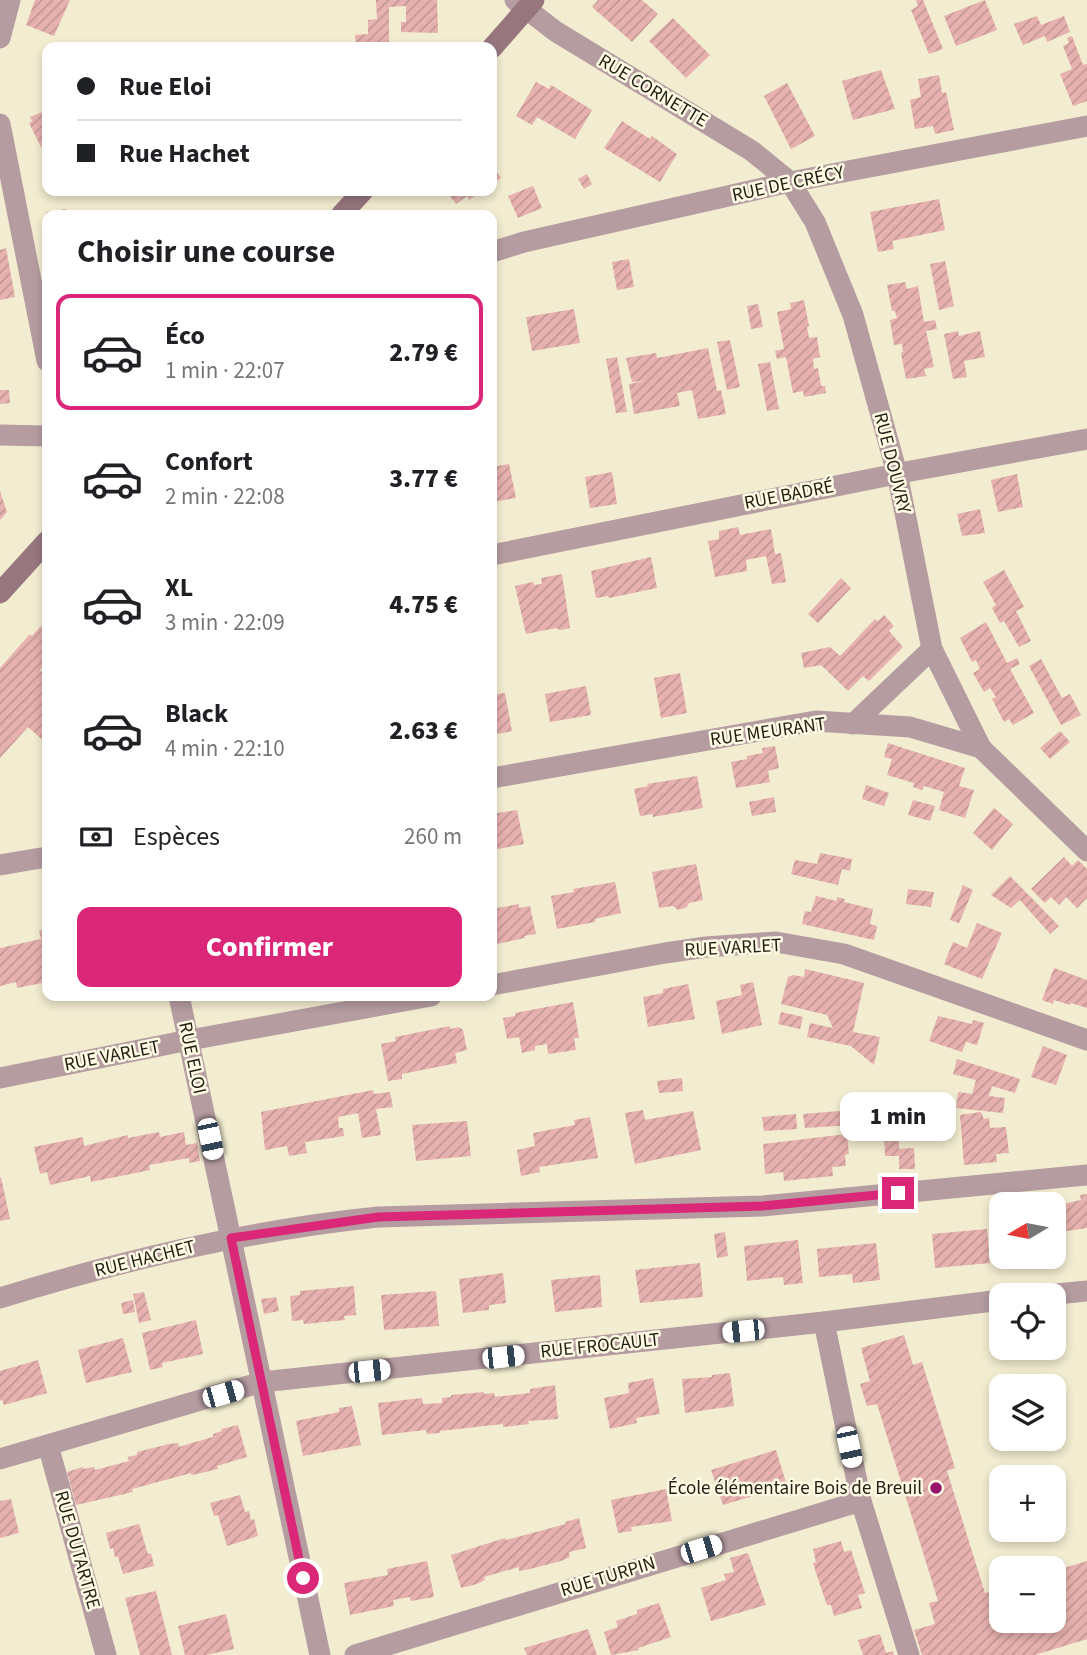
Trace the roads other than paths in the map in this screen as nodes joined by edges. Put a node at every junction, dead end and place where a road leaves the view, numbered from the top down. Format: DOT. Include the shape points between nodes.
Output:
graph roads {
  1 [pos="10,0"];
  2 [pos="525,3"];
  3 [pos="0,38"];
  4 [pos="496,42"];
  5 [pos="0,124"];
  6 [pos="1087,126"];
  7 [pos="790,182"];
  8 [pos="358,196"];
  9 [pos="346,210"];
  10 [pos="497,250"];
  11 [pos="42,337"];
  12 [pos="0,435"];
  13 [pos="42,436"];
  14 [pos="1087,439"];
  15 [pos="897,473"];
  16 [pos="42,547"];
  17 [pos="497,554"];
  18 [pos="0,593"];
  19 [pos="932,649"];
  20 [pos="853,723"];
  21 [pos="981,748"];
  22 [pos="497,777"];
  23 [pos="1087,850"];
  24 [pos="42,858"];
  25 [pos="0,866"];
  26 [pos="497,984"];
  27 [pos="180,1001"];
  28 [pos="403,1001"];
  29 [pos="188,1040"];
  30 [pos="1087,1040"];
  31 [pos="0,1078"];
  32 [pos="1087,1175"];
  33 [pos="231,1238"];
  34 [pos="1087,1291"];
  35 [pos="1066,1293"];
  36 [pos="0,1298"];
  37 [pos="989,1301"];
  38 [pos="824,1322"];
  39 [pos="262,1382"];
  40 [pos="48,1445"];
  41 [pos="0,1459"];
  42 [pos="861,1501"];
  43 [pos="106,1655"];
  44 [pos="320,1655"];
  45 [pos="355,1655"];
  46 [pos="909,1655"];
  1 -- 3 [label="street"];
  2 -- 4 [label="main road"];
  2 -- 7 [label="street, RUE CORNETTE" via="555,31 752,151"];
  5 -- 11 [label="street"];
  6 -- 7 [label="street, RUE DE CRÉCY"];
  7 -- 10 [label="street, RUE DE CRÉCY"];
  7 -- 15 [label="street, RUE DOUVRY" via="815,222 853,315"];
  8 -- 9 [label="main road"];
  12 -- 13 [label="street"];
  14 -- 15 [label="street, RUE BADRÉ"];
  15 -- 17 [label="street, RUE BADRÉ"];
  15 -- 19 [label="street, RUE DOUVRY"];
  16 -- 18 [label="main road"];
  19 -- 20 [label="street"];
  19 -- 21 [label="street, RUE DOUVRY"];
  20 -- 21 [label="street, RUE MEURANT" via="910,727"];
  20 -- 22 [label="street, RUE MEURANT" via="816,721"];
  21 -- 23 [label="street, RUE MEURANT"];
  24 -- 25 [label="street"];
  26 -- 30 [label="street, RUE VARLET" via="665,953 776,943 844,954"];
  27 -- 29 [label="street, RUE ELOI"];
  28 -- 29 [label="street, RUE VARLET"];
  29 -- 31 [label="street, RUE VARLET"];
  29 -- 33 [label="street, RUE ELOI"];
  32 -- 33 [label="street, RUE HACHET" via="762,1206 378,1217"];
  33 -- 36 [label="street, RUE HACHET"];
  33 -- 39 [label="street, RUE ELOI"];
  34 -- 35 [label="street"];
  37 -- 38 [label="street, RUE FROCAULT"];
  38 -- 39 [label="street, RUE FROCAULT"];
  38 -- 42 [label="street"];
  39 -- 40 [label="street, RUE FROCAULT"];
  39 -- 44 [label="street, RUE ELOI"];
  40 -- 41 [label="street, RUE FROCAULT"];
  40 -- 43 [label="street, RUE DUTARTRE"];
  42 -- 45 [label="street, RUE TURPIN"];
  42 -- 46 [label="street"];
}
